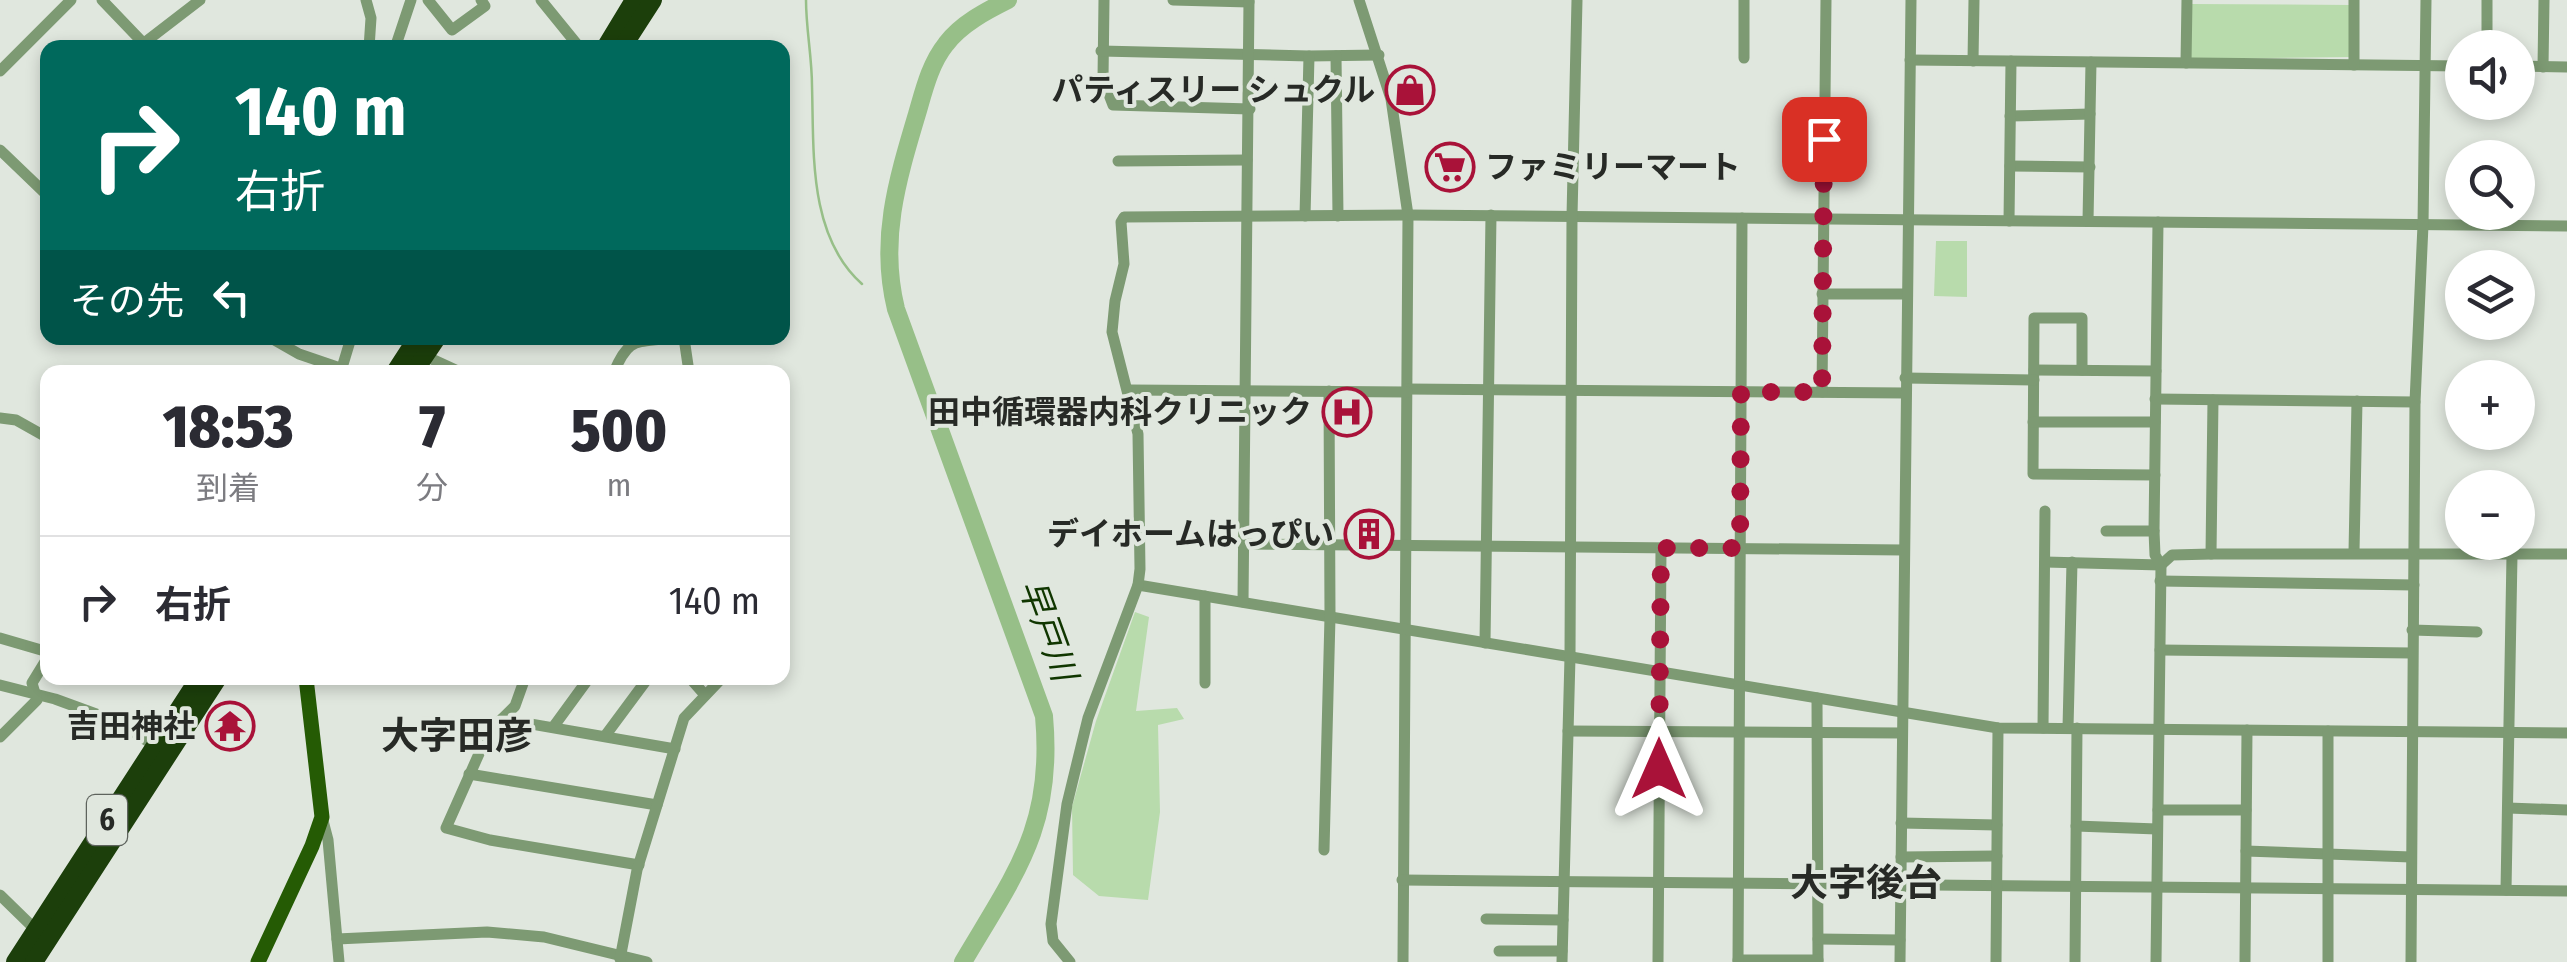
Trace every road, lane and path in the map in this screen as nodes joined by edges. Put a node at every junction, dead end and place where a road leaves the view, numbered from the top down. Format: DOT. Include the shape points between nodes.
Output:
graph roads {
  1 [pos="70,0"];
  2 [pos="102,0"];
  3 [pos="200,0"];
  4 [pos="366,0"];
  5 [pos="412,0"];
  6 [pos="428,0"];
  7 [pos="481,0"];
  8 [pos="541,0"];
  9 [pos="634,0"];
  10 [pos="654,0"];
  11 [pos="1104,0"];
  12 [pos="1173,0"];
  13 [pos="1360,0"];
  14 [pos="1578,0"];
  15 [pos="1744,0"];
  16 [pos="1826,0"];
  17 [pos="1910,0"];
  18 [pos="1974,0"];
  19 [pos="2187,0"];
  20 [pos="2354,0"];
  21 [pos="2426,0"];
  22 [pos="2488,0"];
  23 [pos="2544,0"];
  24 [pos="1249,1"];
  25 [pos="2487,30"];
  26 [pos="141,40"];
  27 [pos="152,40"];
  28 [pos="370,40"];
  29 [pos="398,40"];
  30 [pos="574,40"];
  31 [pos="609,40"];
  32 [pos="627,40"];
  33 [pos="1101,50"];
  34 [pos="1248,54"];
  35 [pos="1379,55"];
  36 [pos="1309,56"];
  37 [pos="1336,56"];
  38 [pos="1744,58"];
  39 [pos="1910,60"];
  40 [pos="1973,61"];
  41 [pos="2010,61"];
  42 [pos="2091,62"];
  43 [pos="2186,63"];
  44 [pos="2354,65"];
  45 [pos="2425,65"];
  46 [pos="2445,66"];
  47 [pos="2535,66"];
  48 [pos="2543,66"];
  49 [pos="2567,67"];
  50 [pos="0,71"];
  51 [pos="1250,109"];
  52 [pos="2090,114"];
  53 [pos="2010,116"];
  54 [pos="0,150"];
  55 [pos="1247,160"];
  56 [pos="1118,161"];
  57 [pos="2010,166"];
  58 [pos="2090,167"];
  59 [pos="40,188"];
  60 [pos="1245,214"];
  61 [pos="1408,215"];
  62 [pos="1305,216"];
  63 [pos="1338,216"];
  64 [pos="1492,216"];
  65 [pos="1572,216"];
  66 [pos="1742,218"];
  67 [pos="1823,219"];
  68 [pos="1908,220"];
  69 [pos="2008,221"];
  70 [pos="2088,221"];
  71 [pos="2158,222"];
  72 [pos="2423,225"];
  73 [pos="2567,226"];
  74 [pos="1822,294"];
  75 [pos="1907,294"];
  76 [pos="283,345"];
  77 [pos="417,354"];
  78 [pos="328,365"];
  79 [pos="443,365"];
  80 [pos="2082,370"];
  81 [pos="2156,371"];
  82 [pos="2034,375"];
  83 [pos="1905,378"];
  84 [pos="1243,389"];
  85 [pos="1129,390"];
  86 [pos="1406,390"];
  87 [pos="1489,390"];
  88 [pos="1572,390"];
  89 [pos="1329,391"];
  90 [pos="1741,392"];
  91 [pos="1822,392"];
  92 [pos="1905,393"];
  93 [pos="2156,399"];
  94 [pos="2212,400"];
  95 [pos="2357,402"];
  96 [pos="2415,402"];
  97 [pos="0,418"];
  98 [pos="2034,422"];
  99 [pos="2155,422"];
  100 [pos="40,434"];
  101 [pos="2155,475"];
  102 [pos="2044,511"];
  103 [pos="2106,531"];
  104 [pos="2154,531"];
  105 [pos="1242,544"];
  106 [pos="1329,545"];
  107 [pos="1405,546"];
  108 [pos="1486,547"];
  109 [pos="1570,548"];
  110 [pos="1661,548"];
  111 [pos="1740,548"];
  112 [pos="1904,550"];
  113 [pos="2354,552"];
  114 [pos="2210,554"];
  115 [pos="2413,554"];
  116 [pos="2445,554"];
  117 [pos="2567,554"];
  118 [pos="2535,555"];
  119 [pos="2512,560"];
  120 [pos="2045,562"];
  121 [pos="2072,562"];
  122 [pos="2160,565"];
  123 [pos="2160,581"];
  124 [pos="1138,585"];
  125 [pos="2414,585"];
  126 [pos="1206,596"];
  127 [pos="1243,602"];
  128 [pos="1330,617"];
  129 [pos="1404,629"];
  130 [pos="2412,630"];
  131 [pos="2477,632"];
  132 [pos="0,638"];
  133 [pos="1485,642"];
  134 [pos="2160,650"];
  135 [pos="40,652"];
  136 [pos="2412,653"];
  137 [pos="1570,657"];
  138 [pos="40,668"];
  139 [pos="1660,672"];
  140 [pos="1205,683"];
  141 [pos="0,685"];
  142 [pos="195,685"];
  143 [pos="212,685"];
  144 [pos="307,685"];
  145 [pos="522,685"];
  146 [pos="584,685"];
  147 [pos="643,685"];
  148 [pos="696,685"];
  149 [pos="715,685"];
  150 [pos="1739,685"];
  151 [pos="32,692"];
  152 [pos="704,695"];
  153 [pos="1817,698"];
  154 [pos="1902,712"];
  155 [pos="502,719"];
  156 [pos="554,726"];
  157 [pos="1998,728"];
  158 [pos="2043,728"];
  159 [pos="2073,728"];
  160 [pos="2158,730"];
  161 [pos="2247,730"];
  162 [pos="1568,731"];
  163 [pos="2328,731"];
  164 [pos="1659,732"];
  165 [pos="1739,732"];
  166 [pos="1817,732"];
  167 [pos="2411,732"];
  168 [pos="1902,733"];
  169 [pos="2509,733"];
  170 [pos="2567,734"];
  171 [pos="605,736"];
  172 [pos="0,737"];
  173 [pos="162,749"];
  174 [pos="674,749"];
  175 [pos="469,774"];
  176 [pos="657,806"];
  177 [pos="2508,808"];
  178 [pos="2158,810"];
  179 [pos="2246,810"];
  180 [pos="2567,810"];
  181 [pos="322,818"];
  182 [pos="1901,823"];
  183 [pos="1997,825"];
  184 [pos="2076,826"];
  185 [pos="2158,829"];
  186 [pos="1324,850"];
  187 [pos="2246,852"];
  188 [pos="2328,854"];
  189 [pos="1997,856"];
  190 [pos="1901,857"];
  191 [pos="2411,857"];
  192 [pos="639,865"];
  193 [pos="1402,880"];
  194 [pos="1565,881"];
  195 [pos="1658,882"];
  196 [pos="1738,883"];
  197 [pos="1818,884"];
  198 [pos="1900,884"];
  199 [pos="1996,886"];
  200 [pos="2076,886"];
  201 [pos="2157,887"];
  202 [pos="2245,888"];
  203 [pos="2328,889"];
  204 [pos="2411,890"];
  205 [pos="2506,890"];
  206 [pos="2567,892"];
  207 [pos="0,895"];
  208 [pos="1486,919"];
  209 [pos="1563,920"];
  210 [pos="42,936"];
  211 [pos="337,938"];
  212 [pos="1818,939"];
  213 [pos="1900,940"];
  214 [pos="1500,951"];
  215 [pos="1562,956"];
  216 [pos="620,959"];
  217 [pos="1738,961"];
  218 [pos="1818,961"];
  219 [pos="16,962"];
  220 [pos="34,962"];
  221 [pos="258,962"];
  222 [pos="339,962"];
  223 [pos="647,962"];
  224 [pos="1070,962"];
  225 [pos="1403,962"];
  226 [pos="1658,962"];
  227 [pos="1900,962"];
  228 [pos="1996,962"];
  229 [pos="2075,962"];
  230 [pos="2156,962"];
  231 [pos="2244,962"];
  232 [pos="2328,962"];
  233 [pos="2410,962"];
  1 -- 50 [label="street"];
  2 -- 26 [label="street"];
  3 -- 27 [label="street"];
  4 -- 28 [label="street"];
  5 -- 29 [label="street"];
  6 -- 7 [label="street" via="452,30 485,6"];
  8 -- 30 [label="street"];
  9 -- 31 [label="highway"];
  10 -- 32 [label="highway"];
  11 -- 33 [label="street"];
  12 -- 24 [label="street"];
  13 -- 35 [label="street"];
  14 -- 65 [label="street"];
  15 -- 38 [label="street"];
  16 -- 67 [label="street"];
  17 -- 39 [label="street"];
  18 -- 40 [label="street"];
  19 -- 43 [label="street"];
  20 -- 44 [label="street"];
  21 -- 45 [label="street"];
  22 -- 25 [label="street"];
  23 -- 48 [label="street"];
  24 -- 34 [label="street"];
  33 -- 34 [label="street"];
  33 -- 51 [label="street" via="1113,105"];
  34 -- 36 [label="street"];
  34 -- 51 [label="street"];
  35 -- 37 [label="street"];
  35 -- 61 [label="street"];
  36 -- 37 [label="street"];
  36 -- 62 [label="street"];
  37 -- 63 [label="street"];
  39 -- 40 [label="street"];
  39 -- 68 [label="street"];
  40 -- 41 [label="street"];
  41 -- 42 [label="street"];
  41 -- 53 [label="street"];
  42 -- 43 [label="street"];
  42 -- 52 [label="street"];
  43 -- 44 [label="street"];
  44 -- 45 [label="street"];
  45 -- 46 [label="street"];
  45 -- 72 [label="street"];
  47 -- 48 [label="street"];
  48 -- 49 [label="street"];
  51 -- 55 [label="street"];
  52 -- 53 [label="street"];
  52 -- 58 [label="street"];
  53 -- 57 [label="street"];
  54 -- 59 [label="street"];
  55 -- 56 [label="street"];
  55 -- 60 [label="street"];
  57 -- 58 [label="street"];
  57 -- 69 [label="street"];
  58 -- 70 [label="street"];
  60 -- 62 [label="street"];
  60 -- 84 [label="street"];
  60 -- 85 [label="street" via="1120,222 1124,264 1112,332"];
  61 -- 63 [label="street"];
  61 -- 64 [label="street"];
  61 -- 86 [label="street"];
  62 -- 63 [label="street"];
  64 -- 65 [label="street"];
  64 -- 87 [label="street"];
  65 -- 66 [label="street"];
  65 -- 88 [label="street"];
  66 -- 67 [label="street"];
  66 -- 90 [label="street"];
  67 -- 68 [label="street"];
  67 -- 74 [label="street"];
  68 -- 69 [label="street"];
  68 -- 75 [label="street"];
  69 -- 70 [label="street"];
  70 -- 71 [label="street"];
  71 -- 72 [label="street"];
  71 -- 81 [label="street"];
  72 -- 73 [label="street"];
  72 -- 96 [label="street"];
  74 -- 75 [label="street"];
  74 -- 91 [label="street"];
  75 -- 83 [label="street"];
  76 -- 78 [label="street"];
  77 -- 79 [label="street"];
  80 -- 81 [label="street"];
  80 -- 82 [label="street"];
  80 -- 82 [label="street" via="2082,318 2034,318"];
  81 -- 93 [label="street"];
  82 -- 83 [label="street"];
  82 -- 98 [label="street"];
  83 -- 92 [label="street"];
  84 -- 85 [label="street"];
  84 -- 89 [label="street"];
  84 -- 105 [label="street"];
  85 -- 124 [label="street" via="1138,434"];
  86 -- 87 [label="street"];
  86 -- 89 [label="street"];
  86 -- 107 [label="street"];
  87 -- 88 [label="street"];
  87 -- 108 [label="street"];
  88 -- 90 [label="street"];
  88 -- 109 [label="street"];
  89 -- 106 [label="street"];
  90 -- 91 [label="street"];
  90 -- 111 [label="street"];
  91 -- 92 [label="street"];
  92 -- 112 [label="street"];
  93 -- 94 [label="street"];
  93 -- 99 [label="street"];
  94 -- 95 [label="street"];
  94 -- 114 [label="street"];
  95 -- 96 [label="street"];
  95 -- 113 [label="street"];
  96 -- 115 [label="street"];
  97 -- 100 [label="street"];
  98 -- 99 [label="street"];
  98 -- 101 [label="street" via="2033,474"];
  99 -- 101 [label="street"];
  101 -- 104 [label="street"];
  102 -- 120 [label="street"];
  103 -- 104 [label="street"];
  104 -- 122 [label="street"];
  105 -- 106 [label="street"];
  105 -- 127 [label="street"];
  106 -- 107 [label="street"];
  106 -- 128 [label="street"];
  107 -- 108 [label="street"];
  107 -- 129 [label="street"];
  108 -- 109 [label="street"];
  108 -- 133 [label="street"];
  109 -- 110 [label="street"];
  109 -- 137 [label="street"];
  110 -- 111 [label="street"];
  110 -- 139 [label="street"];
  111 -- 112 [label="street"];
  111 -- 150 [label="street"];
  112 -- 154 [label="street"];
  113 -- 114 [label="street"];
  113 -- 115 [label="street"];
  114 -- 122 [label="street" via="2172,555"];
  115 -- 116 [label="street"];
  115 -- 125 [label="street"];
  117 -- 118 [label="street"];
  119 -- 169 [label="street"];
  120 -- 121 [label="street"];
  120 -- 158 [label="street"];
  121 -- 122 [label="street"];
  121 -- 159 [label="street"];
  122 -- 123 [label="street"];
  123 -- 125 [label="street"];
  123 -- 134 [label="street"];
  124 -- 126 [label="street"];
  124 -- 224 [label="street" via="1088,718 1067,804 1051,924 1053,941"];
  125 -- 130 [label="street"];
  126 -- 127 [label="street"];
  126 -- 140 [label="street"];
  127 -- 128 [label="street"];
  128 -- 129 [label="street"];
  128 -- 186 [label="street"];
  129 -- 133 [label="street"];
  129 -- 193 [label="street"];
  130 -- 131 [label="street"];
  130 -- 136 [label="street"];
  132 -- 135 [label="street"];
  133 -- 137 [label="street"];
  134 -- 136 [label="street"];
  134 -- 160 [label="street"];
  136 -- 167 [label="street"];
  137 -- 139 [label="street"];
  137 -- 162 [label="street"];
  138 -- 151 [label="street"];
  139 -- 150 [label="street"];
  139 -- 164 [label="street"];
  141 -- 151 [label="street"];
  142 -- 173 [label="highway, 6"];
  143 -- 173 [label="highway, 6"];
  144 -- 181 [label="main road"];
  145 -- 155 [label="street"];
  146 -- 156 [label="street"];
  147 -- 171 [label="street"];
  148 -- 152 [label="street"];
  149 -- 152 [label="street"];
  150 -- 153 [label="street"];
  150 -- 165 [label="street"];
  151 -- 172 [label="street" via="37,700"];
  151 -- 173 [label="street" via="118,722"];
  152 -- 174 [label="street" via="684,718"];
  153 -- 154 [label="street"];
  153 -- 166 [label="street"];
  154 -- 157 [label="street"];
  154 -- 168 [label="street"];
  155 -- 156 [label="street"];
  155 -- 175 [label="street"];
  156 -- 171 [label="street"];
  157 -- 158 [label="street"];
  157 -- 183 [label="street"];
  158 -- 159 [label="street"];
  159 -- 160 [label="street"];
  159 -- 184 [label="street"];
  160 -- 161 [label="street"];
  160 -- 178 [label="street"];
  161 -- 163 [label="street"];
  161 -- 179 [label="street"];
  162 -- 164 [label="street"];
  162 -- 194 [label="street"];
  163 -- 167 [label="street"];
  163 -- 188 [label="street"];
  164 -- 165 [label="street"];
  164 -- 195 [label="street"];
  165 -- 166 [label="street"];
  165 -- 196 [label="street"];
  166 -- 168 [label="street"];
  166 -- 197 [label="street"];
  167 -- 169 [label="street"];
  167 -- 191 [label="street"];
  168 -- 182 [label="street"];
  169 -- 170 [label="street"];
  169 -- 177 [label="street"];
  171 -- 174 [label="street"];
  173 -- 210 [label="highway, 6"];
  174 -- 176 [label="street"];
  175 -- 176 [label="street"];
  175 -- 192 [label="street" via="446,828"];
  176 -- 192 [label="street"];
  177 -- 180 [label="street"];
  177 -- 205 [label="street"];
  178 -- 179 [label="street"];
  178 -- 185 [label="street"];
  179 -- 187 [label="street"];
  181 -- 211 [label="street"];
  181 -- 221 [label="main road"];
  182 -- 183 [label="street"];
  182 -- 190 [label="street"];
  183 -- 189 [label="street"];
  184 -- 185 [label="street"];
  184 -- 200 [label="street"];
  185 -- 201 [label="street"];
  187 -- 188 [label="street"];
  187 -- 202 [label="street"];
  188 -- 191 [label="street"];
  188 -- 203 [label="street"];
  189 -- 190 [label="street"];
  189 -- 199 [label="street"];
  190 -- 198 [label="street"];
  191 -- 204 [label="street"];
  192 -- 216 [label="street"];
  193 -- 194 [label="street"];
  193 -- 225 [label="street"];
  194 -- 195 [label="street"];
  194 -- 209 [label="street"];
  195 -- 196 [label="street"];
  195 -- 226 [label="street"];
  196 -- 197 [label="street"];
  196 -- 217 [label="street"];
  197 -- 198 [label="street"];
  197 -- 212 [label="street"];
  198 -- 199 [label="street"];
  198 -- 213 [label="street"];
  199 -- 200 [label="street"];
  199 -- 228 [label="street"];
  200 -- 201 [label="street"];
  200 -- 229 [label="street"];
  201 -- 202 [label="street"];
  201 -- 230 [label="street"];
  202 -- 203 [label="street"];
  202 -- 231 [label="street"];
  203 -- 204 [label="street"];
  203 -- 232 [label="street"];
  204 -- 205 [label="street"];
  204 -- 233 [label="street"];
  205 -- 206 [label="street"];
  207 -- 210 [label="street"];
  208 -- 209 [label="street"];
  209 -- 215 [label="street"];
  210 -- 219 [label="highway, 6"];
  210 -- 220 [label="highway, 6"];
  211 -- 216 [label="street" via="487,932 544,937"];
  211 -- 222 [label="street"];
  212 -- 213 [label="street"];
  212 -- 218 [label="street"];
  213 -- 227 [label="street"];
  214 -- 215 [label="street"];
  216 -- 223 [label="street"];
  217 -- 218 [label="street"];
}
